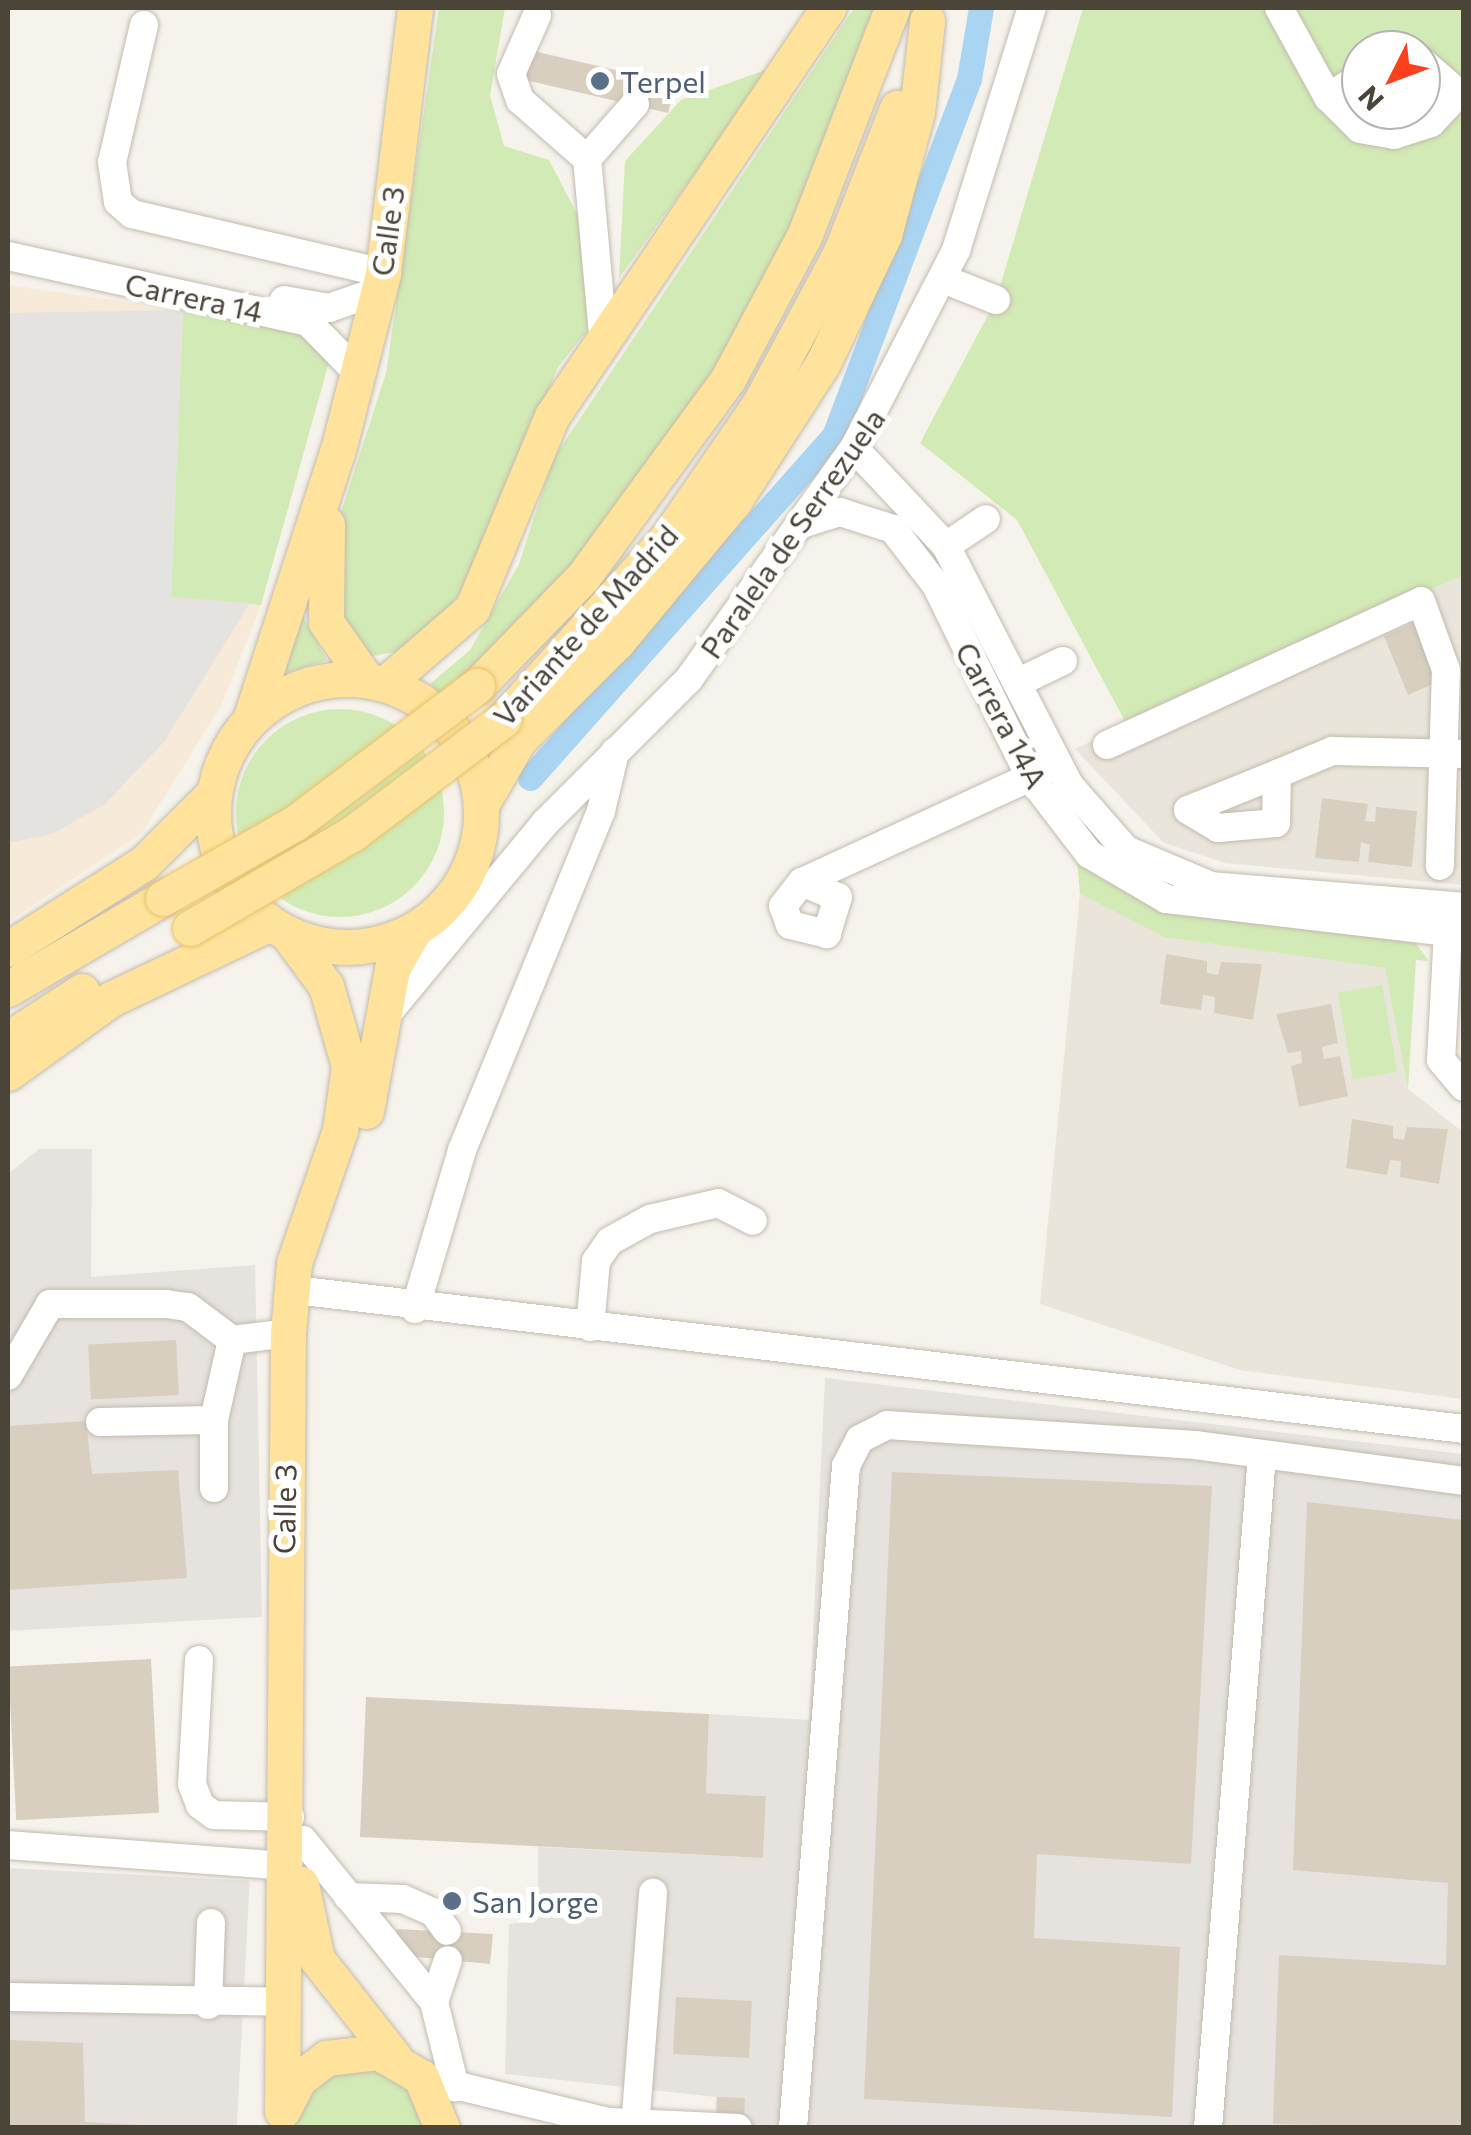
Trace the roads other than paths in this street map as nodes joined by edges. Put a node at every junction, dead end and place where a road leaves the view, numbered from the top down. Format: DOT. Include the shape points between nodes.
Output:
graph roads {
  1 [pos="414,8"];
  2 [pos="828,8"];
  3 [pos="892,8"];
  4 [pos="1032,8"];
  5 [pos="1278,8"];
  6 [pos="929,14"];
  7 [pos="537,15"];
  8 [pos="144,24"];
  9 [pos="1441,78"];
  10 [pos="1341,89"];
  11 [pos="1328,97"];
  12 [pos="635,104"];
  13 [pos="1341,110"];
  14 [pos="1441,112"];
  15 [pos="1366,130"];
  16 [pos="1409,130"];
  17 [pos="587,160"];
  18 [pos="8,238"];
  19 [pos="8,256"];
  20 [pos="944,278"];
  21 [pos="380,282"];
  22 [pos="996,300"];
  23 [pos="603,334"];
  24 [pos="359,374"];
  25 [pos="854,448"];
  26 [pos="338,450"];
  27 [pos="986,518"];
  28 [pos="801,524"];
  29 [pos="946,546"];
  30 [pos="1063,662"];
  31 [pos="376,682"];
  32 [pos="1017,683"];
  33 [pos="251,717"];
  34 [pos="1107,746"];
  35 [pos="616,747"];
  36 [pos="1456,752"];
  37 [pos="1059,764"];
  38 [pos="1278,774"];
  39 [pos="1030,778"];
  40 [pos="213,794"];
  41 [pos="481,805"];
  42 [pos="842,864"];
  43 [pos="1440,866"];
  44 [pos="802,882"];
  45 [pos="838,897"];
  46 [pos="1456,920"];
  47 [pos="279,928"];
  48 [pos="414,930"];
  49 [pos="8,949"];
  50 [pos="8,989"];
  51 [pos="380,1023"];
  52 [pos="8,1039"];
  53 [pos="8,1073"];
  54 [pos="1460,1083"];
  55 [pos="753,1221"];
  56 [pos="312,1292"];
  57 [pos="415,1309"];
  58 [pos="590,1327"];
  59 [pos="288,1333"];
  60 [pos="232,1340"];
  61 [pos="8,1376"];
  62 [pos="214,1420"];
  63 [pos="100,1422"];
  64 [pos="1464,1429"];
  65 [pos="1262,1456"];
  66 [pos="1464,1481"];
  67 [pos="214,1488"];
  68 [pos="199,1660"];
  69 [pos="294,1841"];
  70 [pos="8,1845"];
  71 [pos="653,1893"];
  72 [pos="348,1897"];
  73 [pos="211,1923"];
  74 [pos="447,1932"];
  75 [pos="448,1960"];
  76 [pos="8,1996"];
  77 [pos="282,2002"];
  78 [pos="434,2002"];
  79 [pos="208,2004"];
  80 [pos="407,2067"];
  81 [pos="455,2087"];
  82 [pos="282,2119"];
  83 [pos="635,2125"];
  84 [pos="442,2128"];
  85 [pos="738,2128"];
  86 [pos="793,2128"];
  87 [pos="1208,2128"];
  1 -- 21 [label="main road, Calle 3"];
  2 -- 23 [label="main road"];
  3 -- 50 [label="main road, Variante de Madrid, bridge" via="805,234 728,379 614,540 476,686 295,823"];
  4 -- 20 [label="street, Paralela de Serrezuela"];
  5 -- 11 [label="street"];
  6 -- 41 [label="main road" via="917,112 884,235 824,363 734,500 617,642 519,740"];
  6 -- 52 [label="main road, Variante de Madrid, bridge" via="872,178 790,353 667,538 504,719 354,833"];
  7 -- 17 [label="street" via="511,74 520,100"];
  8 -- 21 [label="street" via="112,162 118,202 132,214"];
  9 -- 14 [label="street" via="1449,85"];
  10 -- 11 [label="street"];
  11 -- 13 [label="street"];
  12 -- 17 [label="street"];
  15 -- 16 [label="street"];
  17 -- 23 [label="street"];
  18 -- 21 [label="street, Carrera 14" via="310,306 346,306"];
  19 -- 24 [label="street, Carrera 14" via="308,322"];
  20 -- 22 [label="street"];
  20 -- 25 [label="street, Paralela de Serrezuela"];
  21 -- 24 [label="main road, Calle 3"];
  23 -- 31 [label="main road" via="552,416 472,610"];
  24 -- 26 [label="main road, Calle 3"];
  25 -- 28 [label="street, Paralela de Serrezuela"];
  25 -- 29 [label="street, Carrera 14A"];
  26 -- 31 [label="main road, Calle 3" via="321,591 332,634"];
  26 -- 33 [label="main road, Calle 3"];
  27 -- 29 [label="street"];
  28 -- 35 [label="street, Paralela de Serrezuela" via="689,680"];
  28 -- 39 [label="street, Carrera 14A" via="840,512 894,529 936,585"];
  29 -- 32 [label="street, Carrera 14A"];
  30 -- 32 [label="street"];
  31 -- 33 [label="main road" via="304,684"];
  31 -- 41 [label="main road" via="452,729"];
  32 -- 37 [label="street, Carrera 14A"];
  33 -- 40 [label="main road"];
  34 -- 36 [label="street" via="1417,600 1430,607"];
  35 -- 51 [label="street, Paralela de Serrezuela" via="424,958"];
  35 -- 57 [label="street" via="601,810 462,1150"];
  36 -- 38 [label="street" via="1332,752"];
  36 -- 43 [label="street"];
  37 -- 39 [label="street"];
  37 -- 46 [label="street, Carrera 14A" via="1096,822 1160,870 1211,886"];
  39 -- 42 [label="street"];
  39 -- 46 [label="street, Carrera 14A" via="1089,854 1166,899"];
  40 -- 47 [label="main road" via="221,859"];
  40 -- 49 [label="main road" via="144,863"];
  41 -- 48 [label="main road" via="468,873"];
  42 -- 44 [label="street"];
  42 -- 45 [label="street"];
  44 -- 45 [label="street"];
  44 -- 45 [label="street" via="783,906 807,935 827,934"];
  46 -- 54 [label="street" via="1440,1044"];
  47 -- 48 [label="main road" via="351,947"];
  47 -- 53 [label="main road" via="111,998"];
  47 -- 59 [label="main road, Calle 3" via="326,986 350,1066 340,1130 294,1263"];
  48 -- 51 [label="main road, Calle 3" via="392,969"];
  51 -- 56 [label="main road, Calle 3" via="364,1120 325,1224"];
  55 -- 58 [label="street" via="718,1203 650,1219 610,1241 596,1261"];
  56 -- 57 [label="street"];
  56 -- 69 [label="main road, Calle 3"];
  57 -- 58 [label="street"];
  58 -- 64 [label="street"];
  59 -- 60 [label="street"];
  59 -- 69 [label="main road, Calle 3"];
  60 -- 61 [label="street" via="188,1307 50,1304"];
  60 -- 62 [label="street"];
  62 -- 63 [label="street"];
  62 -- 67 [label="street"];
  65 -- 66 [label="street"];
  65 -- 86 [label="street" via="888,1425 852,1450"];
  65 -- 87 [label="street"];
  68 -- 69 [label="street" via="192,1784 200,1804 214,1815"];
  69 -- 70 [label="street"];
  69 -- 72 [label="street"];
  69 -- 77 [label="main road, Calle 3"];
  69 -- 80 [label="main road, Calle 3" via="318,1959"];
  71 -- 83 [label="street"];
  72 -- 74 [label="street" via="403,1899 434,1913"];
  72 -- 78 [label="street"];
  73 -- 79 [label="street"];
  75 -- 78 [label="street"];
  76 -- 79 [label="street"];
  77 -- 79 [label="street"];
  77 -- 82 [label="main road, Calle 3"];
  78 -- 81 [label="street"];
  80 -- 81 [label="street"];
  80 -- 82 [label="main road" via="360,2050 326,2058 298,2080"];
  80 -- 84 [label="main road, Calle 3"];
  81 -- 83 [label="street"];
  83 -- 85 [label="street"];
}
